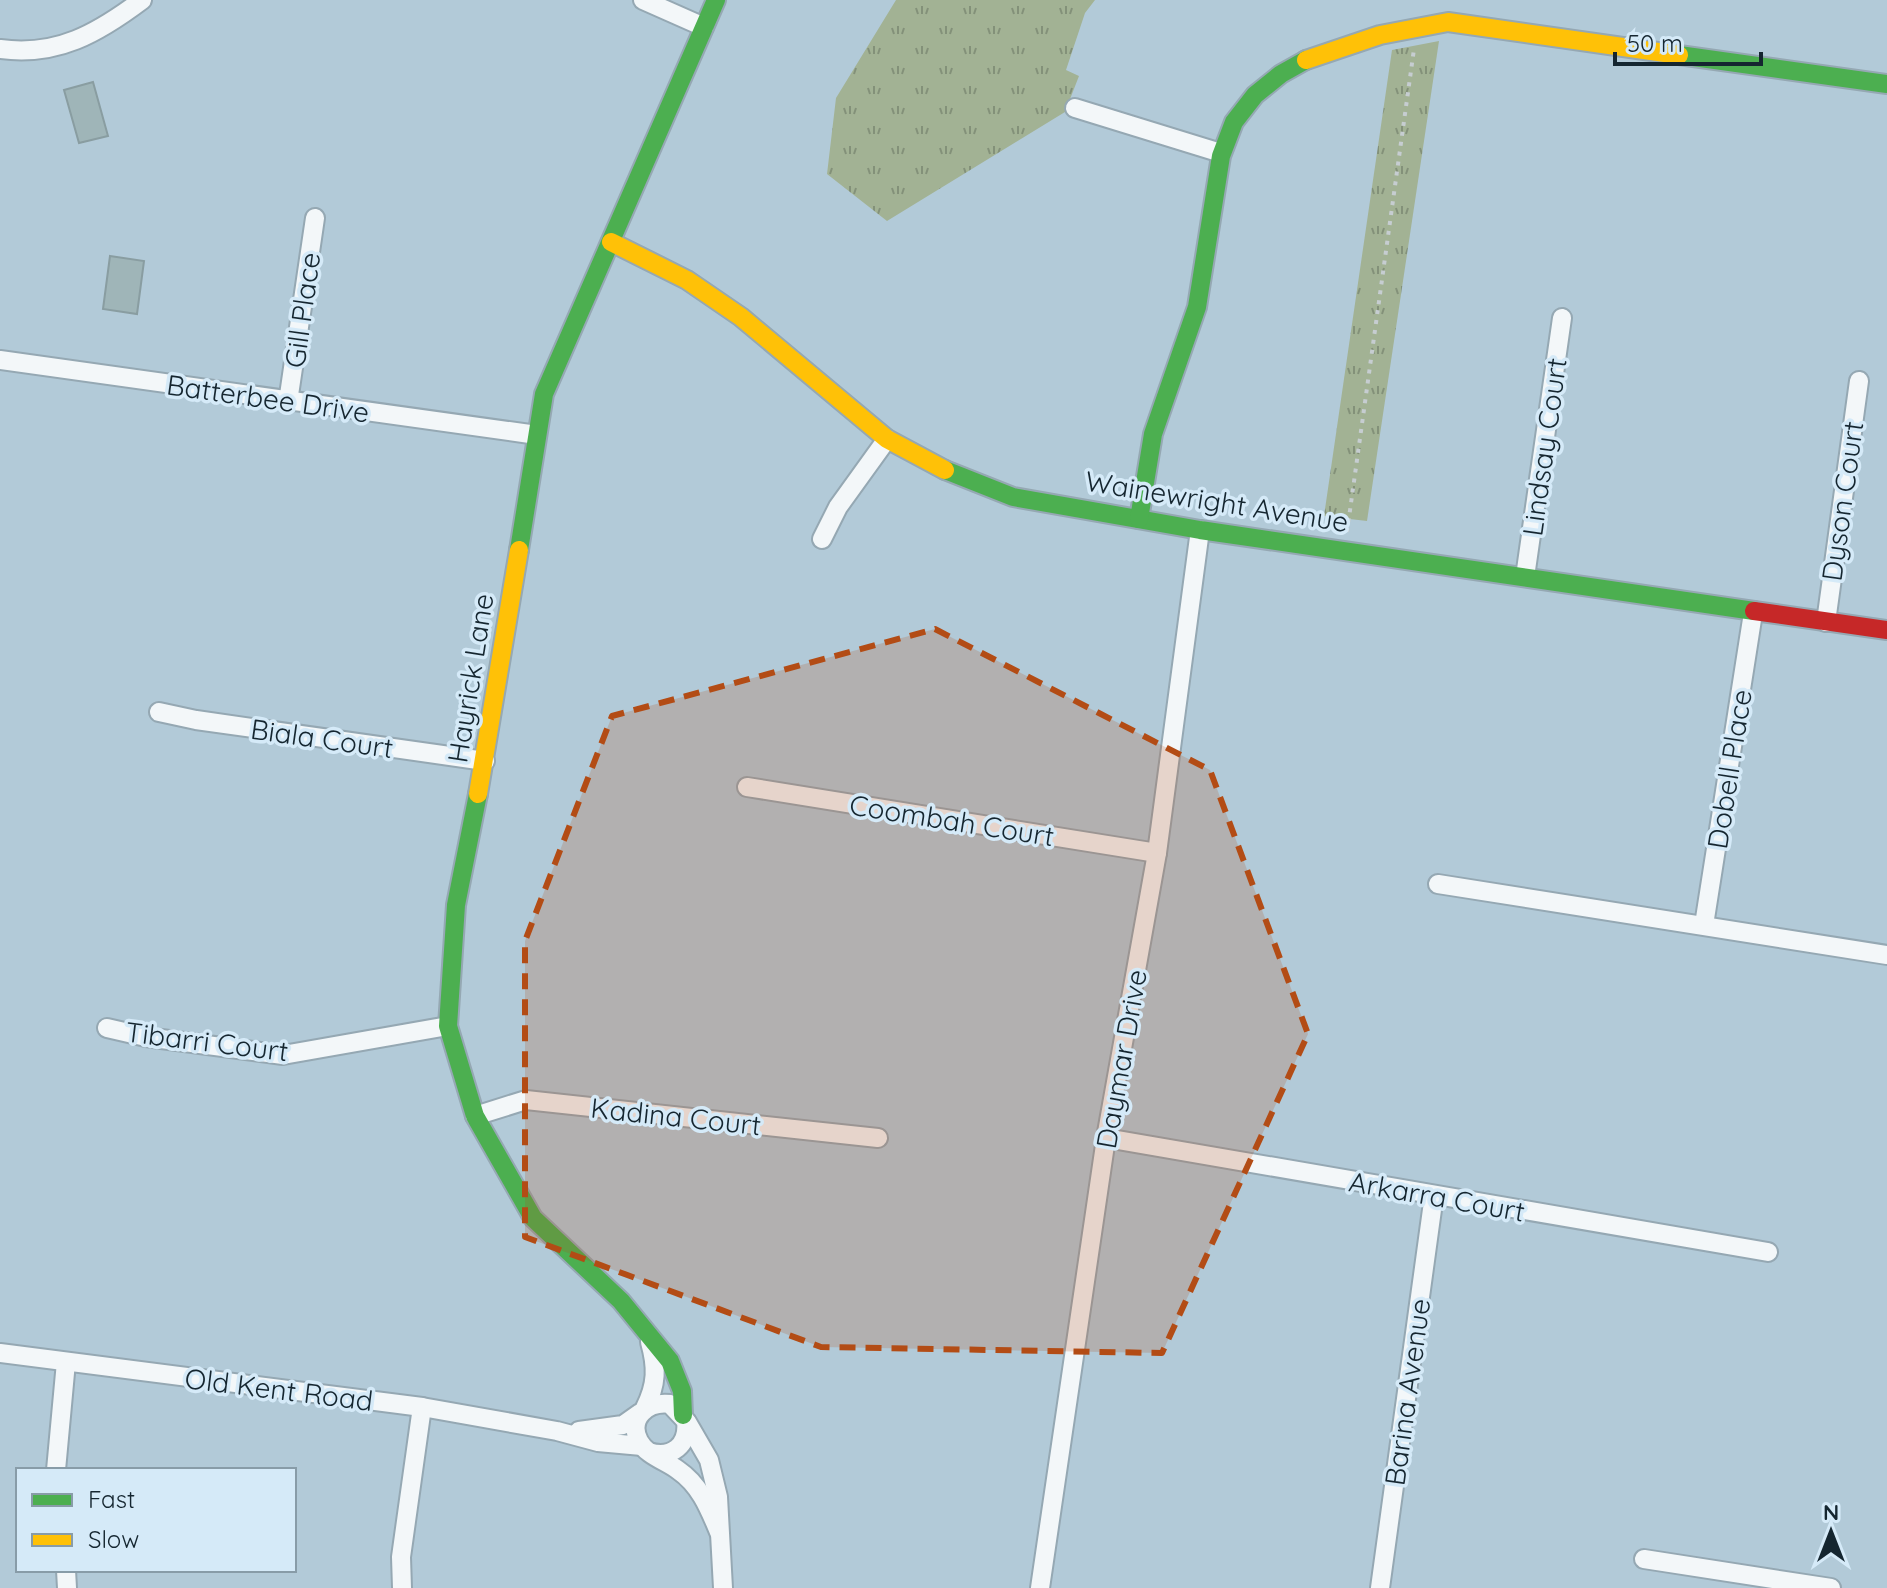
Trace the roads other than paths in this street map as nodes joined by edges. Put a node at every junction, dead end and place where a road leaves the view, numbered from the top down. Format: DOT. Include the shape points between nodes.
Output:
graph roads {
  1 [pos="142,0"];
  2 [pos="643,0"];
  3 [pos="716,0"];
  4 [pos="704,27"];
  5 [pos="0,49"];
  6 [pos="1887,84"];
  7 [pos="1075,108"];
  8 [pos="1221,153"];
  9 [pos="315,218"];
  10 [pos="611,242"];
  11 [pos="1562,318"];
  12 [pos="0,360"];
  13 [pos="1859,381"];
  14 [pos="288,402"];
  15 [pos="537,435"];
  16 [pos="887,439"];
  17 [pos="1139,519"];
  18 [pos="1200,530"];
  19 [pos="822,539"];
  20 [pos="1525,577"];
  21 [pos="1753,613"];
  22 [pos="1826,622"];
  23 [pos="1887,630"];
  24 [pos="159,712"];
  25 [pos="485,761"];
  26 [pos="747,787"];
  27 [pos="1157,853"];
  28 [pos="1438,884"];
  29 [pos="1704,925"];
  30 [pos="1887,955"];
  31 [pos="448,1026"];
  32 [pos="107,1028"];
  33 [pos="475,1116"];
  34 [pos="878,1138"];
  35 [pos="1106,1138"];
  36 [pos="1434,1195"];
  37 [pos="1768,1252"];
  38 [pos="648,1335"];
  39 [pos="0,1353"];
  40 [pos="66,1362"];
  41 [pos="422,1407"];
  42 [pos="643,1410"];
  43 [pos="685,1418"];
  44 [pos="557,1431"];
  45 [pos="646,1449"];
  46 [pos="56,1468"];
  47 [pos="719,1532"];
  48 [pos="1644,1559"];
  49 [pos="402,1588"];
  50 [pos="723,1588"];
  51 [pos="1040,1588"];
  52 [pos="1380,1588"];
  53 [pos="1831,1588"];
  1 -- 5 [label="street" via="110,25 74,43 28,51"];
  2 -- 4 [label="street"];
  3 -- 4 [label="street, Hayrick Lane"];
  4 -- 10 [label="street, Hayrick Lane"];
  6 -- 8 [label="street" via="1448,22 1324,49 1277,78 1244,108"];
  7 -- 8 [label="street"];
  8 -- 17 [label="street" via="1197,308 1152,437"];
  9 -- 14 [label="street, Gill Place"];
  10 -- 15 [label="street, Hayrick Lane" via="544,394"];
  10 -- 16 [label="street, Wainewright Avenue" via="687,280 741,317"];
  11 -- 20 [label="street, Lindsay Court"];
  12 -- 14 [label="street, Batterbee Drive"];
  13 -- 22 [label="street, Dyson Court"];
  14 -- 15 [label="street, Batterbee Drive"];
  15 -- 25 [label="street, Hayrick Lane"];
  16 -- 17 [label="street, Wainewright Avenue" via="959,478 1013,497"];
  16 -- 19 [label="street" via="838,507"];
  17 -- 18 [label="street, Wainewright Avenue"];
  18 -- 20 [label="street, Wainewright Avenue"];
  18 -- 27 [label="street, Daymar Drive"];
  20 -- 21 [label="street, Wainewright Avenue"];
  21 -- 22 [label="street, Wainewright Avenue"];
  21 -- 29 [label="street, Dobell Place"];
  22 -- 23 [label="street, Wainewright Avenue"];
  24 -- 25 [label="street, Biala Court"];
  25 -- 31 [label="street, Hayrick Lane" via="456,905"];
  26 -- 27 [label="street, Coombah Court"];
  27 -- 35 [label="street, Daymar Drive"];
  28 -- 29 [label="street"];
  29 -- 30 [label="street"];
  31 -- 32 [label="street, Tibarri Court" via="283,1055"];
  31 -- 33 [label="street, Hayrick Lane"];
  33 -- 34 [label="street, Kadina Court" via="526,1100"];
  33 -- 38 [label="street, Hayrick Lane" via="533,1218 621,1301"];
  35 -- 36 [label="street, Arkarra Court"];
  35 -- 51 [label="street, Daymar Drive"];
  36 -- 37 [label="street, Arkarra Court"];
  36 -- 52 [label="street, Barina Avenue"];
  38 -- 42 [label="street, Hayrick Lane" via="655,1387"];
  38 -- 43 [label="street, Hayrick Lane" via="670,1361"];
  39 -- 40 [label="street, Old Kent Road"];
  40 -- 41 [label="street, Old Kent Road"];
  40 -- 46 [label="street"];
  41 -- 44 [label="street, Old Kent Road"];
  41 -- 49 [label="street" via="401,1557"];
  42 -- 43 [label="street" via="670,1404"];
  42 -- 44 [label="street, Old Kent Road" via="623,1425 599,1431"];
  42 -- 45 [label="street" via="635,1430"];
  43 -- 45 [label="street" via="686,1438 674,1451 658,1455"];
  43 -- 47 [label="street, Hayrick Lane" via="709,1460"];
  44 -- 45 [label="street, Old Kent Road"];
  45 -- 47 [label="street, Hayrick Lane" via="681,1471 705,1498"];
  47 -- 50 [label="street, Hayrick Lane"];
  48 -- 53 [label="street"];
}
